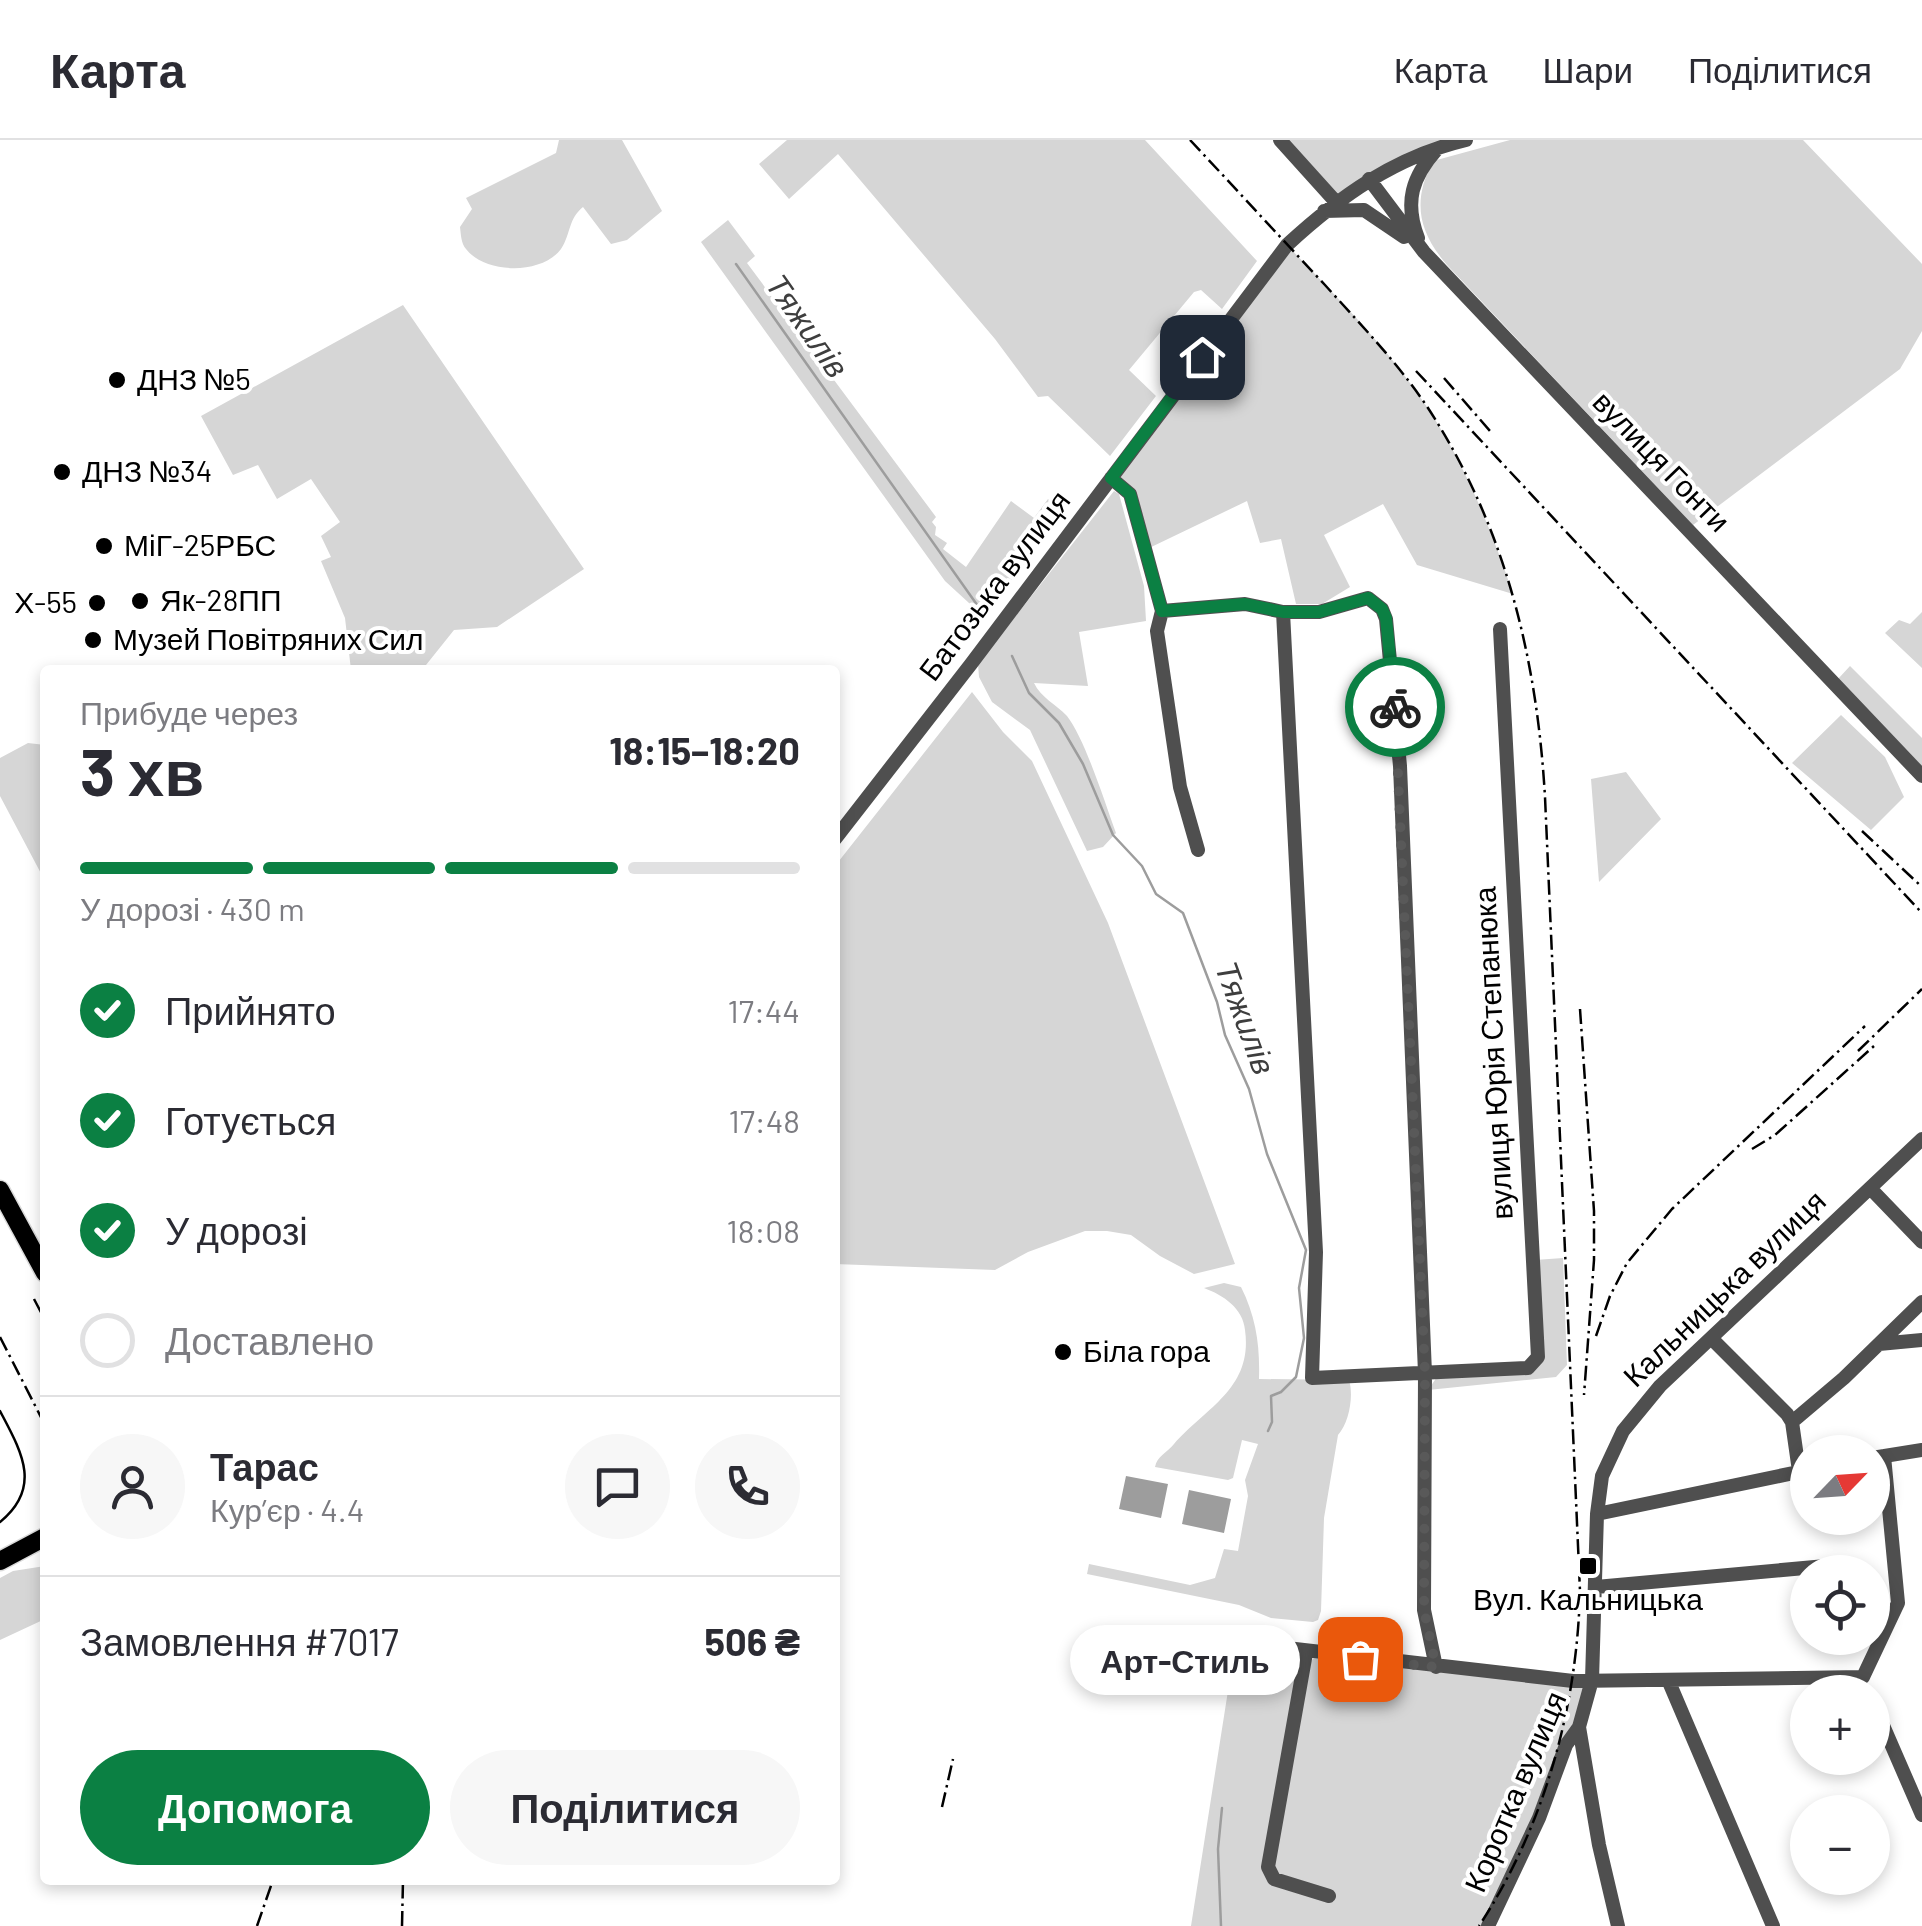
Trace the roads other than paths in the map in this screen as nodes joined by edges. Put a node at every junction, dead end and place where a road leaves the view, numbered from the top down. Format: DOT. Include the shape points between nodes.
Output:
graph roads {
  1 [pos="1280,140"];
  2 [pos="1466,140"];
  3 [pos="1440,146"];
  4 [pos="1369,179"];
  5 [pos="1329,206"];
  6 [pos="1424,252"];
  7 [pos="1111,478"];
  8 [pos="1162,611"];
  9 [pos="1283,612"];
  10 [pos="1500,630"];
  11 [pos="1922,776"];
  12 [pos="840,832"];
  13 [pos="1198,850"];
  14 [pos="1922,1139"];
  15 [pos="1870,1188"];
  16 [pos="0,1190"];
  17 [pos="1922,1242"];
  18 [pos="40,1264"];
  19 [pos="1922,1302"];
  20 [pos="1711,1338"];
  21 [pos="1922,1340"];
  22 [pos="1880,1344"];
  23 [pos="1425,1373"];
  24 [pos="1792,1422"];
  25 [pos="1795,1435"];
  26 [pos="1922,1450"];
  27 [pos="1890,1455"];
  28 [pos="1790,1473"];
  29 [pos="1597,1514"];
  30 [pos="1889,1535"];
  31 [pos="40,1539"];
  32 [pos="0,1561"];
  33 [pos="1790,1569"];
  34 [pos="1596,1587"];
  35 [pos="1262,1645"];
  36 [pos="1306,1653"];
  37 [pos="1436,1667"];
  38 [pos="1863,1675"];
  39 [pos="1790,1679"];
  40 [pos="1592,1680"];
  41 [pos="1670,1682"];
  42 [pos="1579,1726"];
  43 [pos="1890,1742"];
  44 [pos="1922,1816"];
  45 [pos="1329,1896"];
  46 [pos="1488,1926"];
  47 [pos="1618,1926"];
  48 [pos="1773,1926"];
  1 -- 5 [label="street"];
  2 -- 3 [label="street, Батозька вулиця"];
  3 -- 4 [label="street, Батозька вулиця"];
  3 -- 6 [label="street" via="1419,170 1410,197"];
  4 -- 5 [label="street, Батозька вулиця"];
  4 -- 6 [label="street, вулиця Гонти"];
  5 -- 6 [label="street" via="1364,210"];
  5 -- 7 [label="street, Батозька вулиця" via="1287,245"];
  6 -- 11 [label="street, вулиця Гонти"];
  7 -- 8 [label="street" via="1130,494"];
  7 -- 12 [label="street, Батозька вулиця"];
  8 -- 9 [label="street" via="1245,604"];
  8 -- 13 [label="street" via="1156,631 1180,787"];
  9 -- 23 [label="street" via="1329,611 1368,598 1382,609 1389,629"];
  9 -- 23 [label="street, вулиця Юрія Степанюка" via="1316,1252 1312,1378"];
  10 -- 23 [label="street, вулиця Юрія Степанюка" via="1538,1357 1528,1368"];
  14 -- 15 [label="street, Кальницька вулиця"];
  15 -- 17 [label="street"];
  15 -- 20 [label="street, Кальницька вулиця"];
  16 -- 18 [label="main road"];
  19 -- 22 [label="street"];
  20 -- 24 [label="street"];
  20 -- 29 [label="street, Кальницька вулиця" via="1629,1421 1602,1476"];
  21 -- 22 [label="street"];
  22 -- 24 [label="street"];
  23 -- 37 [label="street" via="1424,1610"];
  24 -- 25 [label="street"];
  26 -- 27 [label="street"];
  28 -- 29 [label="street"];
  29 -- 34 [label="street, Кальницька вулиця"];
  30 -- 38 [label="street" via="1898,1604"];
  31 -- 32 [label="main road"];
  33 -- 34 [label="street"];
  34 -- 40 [label="street, Кальницька вулиця"];
  35 -- 36 [label="street"];
  36 -- 37 [label="street"];
  36 -- 45 [label="street" via="1268,1867 1274,1879"];
  37 -- 40 [label="street"];
  39 -- 41 [label="street"];
  40 -- 41 [label="street"];
  40 -- 42 [label="street, Коротка вулиця"];
  41 -- 48 [label="street"];
  42 -- 46 [label="street, Коротка вулиця"];
  42 -- 47 [label="street"];
  43 -- 44 [label="street"];
}
